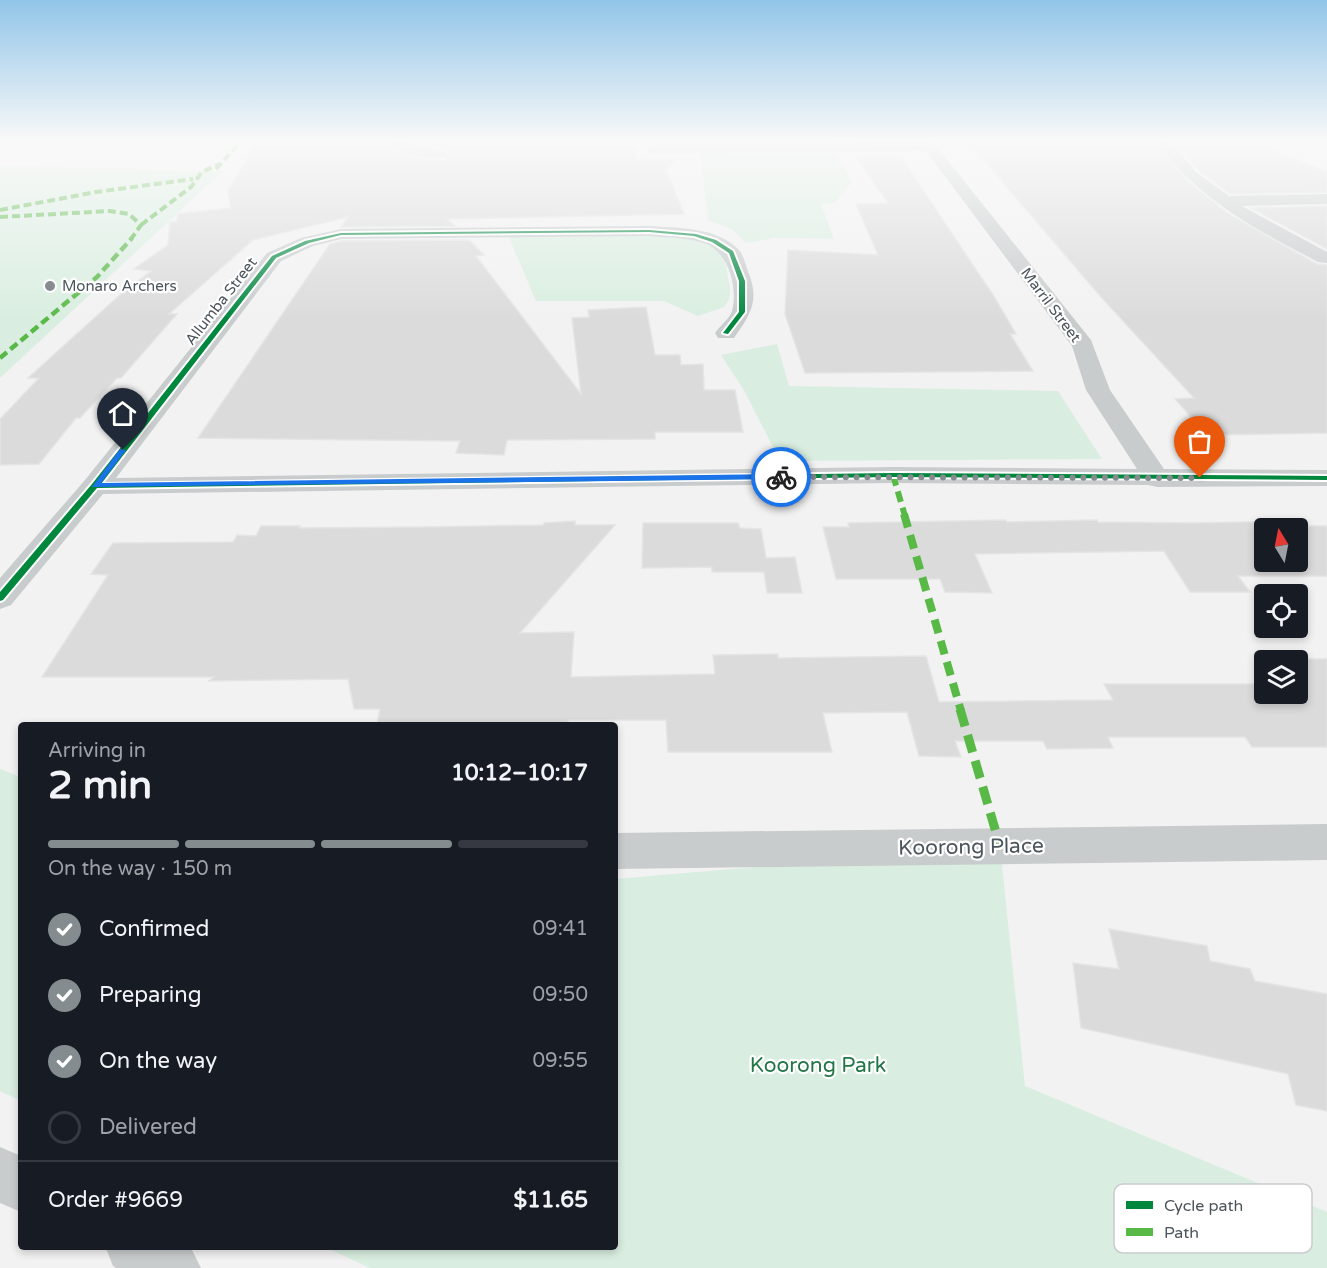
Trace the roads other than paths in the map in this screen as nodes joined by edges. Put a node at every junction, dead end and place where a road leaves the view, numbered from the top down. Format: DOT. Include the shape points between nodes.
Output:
graph roads {
  1 [pos="972,201"];
  2 [pos="1225,201"];
  3 [pos="1325,258"];
  4 [pos="726,333"];
  5 [pos="1327,478"];
  6 [pos="1157,479"];
  7 [pos="95,486"];
  8 [pos="0,598"];
  9 [pos="1327,842"];
  10 [pos="618,851"];
  11 [pos="0,1174"];
  12 [pos="18,1183"];
  13 [pos="140,1250"];
  14 [pos="172,1268"];
  1 -- 6 [label="street, Marril Street" via="1083,345 1098,390"];
  2 -- 3 [label="street" via="1252,220"];
  4 -- 7 [label="street, Allumba Street" via="742,312 742,280 731,252 694,235 649,231 340,234 307,242 274,257"];
  5 -- 6 [label="street"];
  6 -- 7 [label="street" via="893,475"];
  7 -- 8 [label="street, Allumba Street"];
  9 -- 10 [label="street, Koorong Place"];
  11 -- 12 [label="street"];
  13 -- 14 [label="street"];
}
